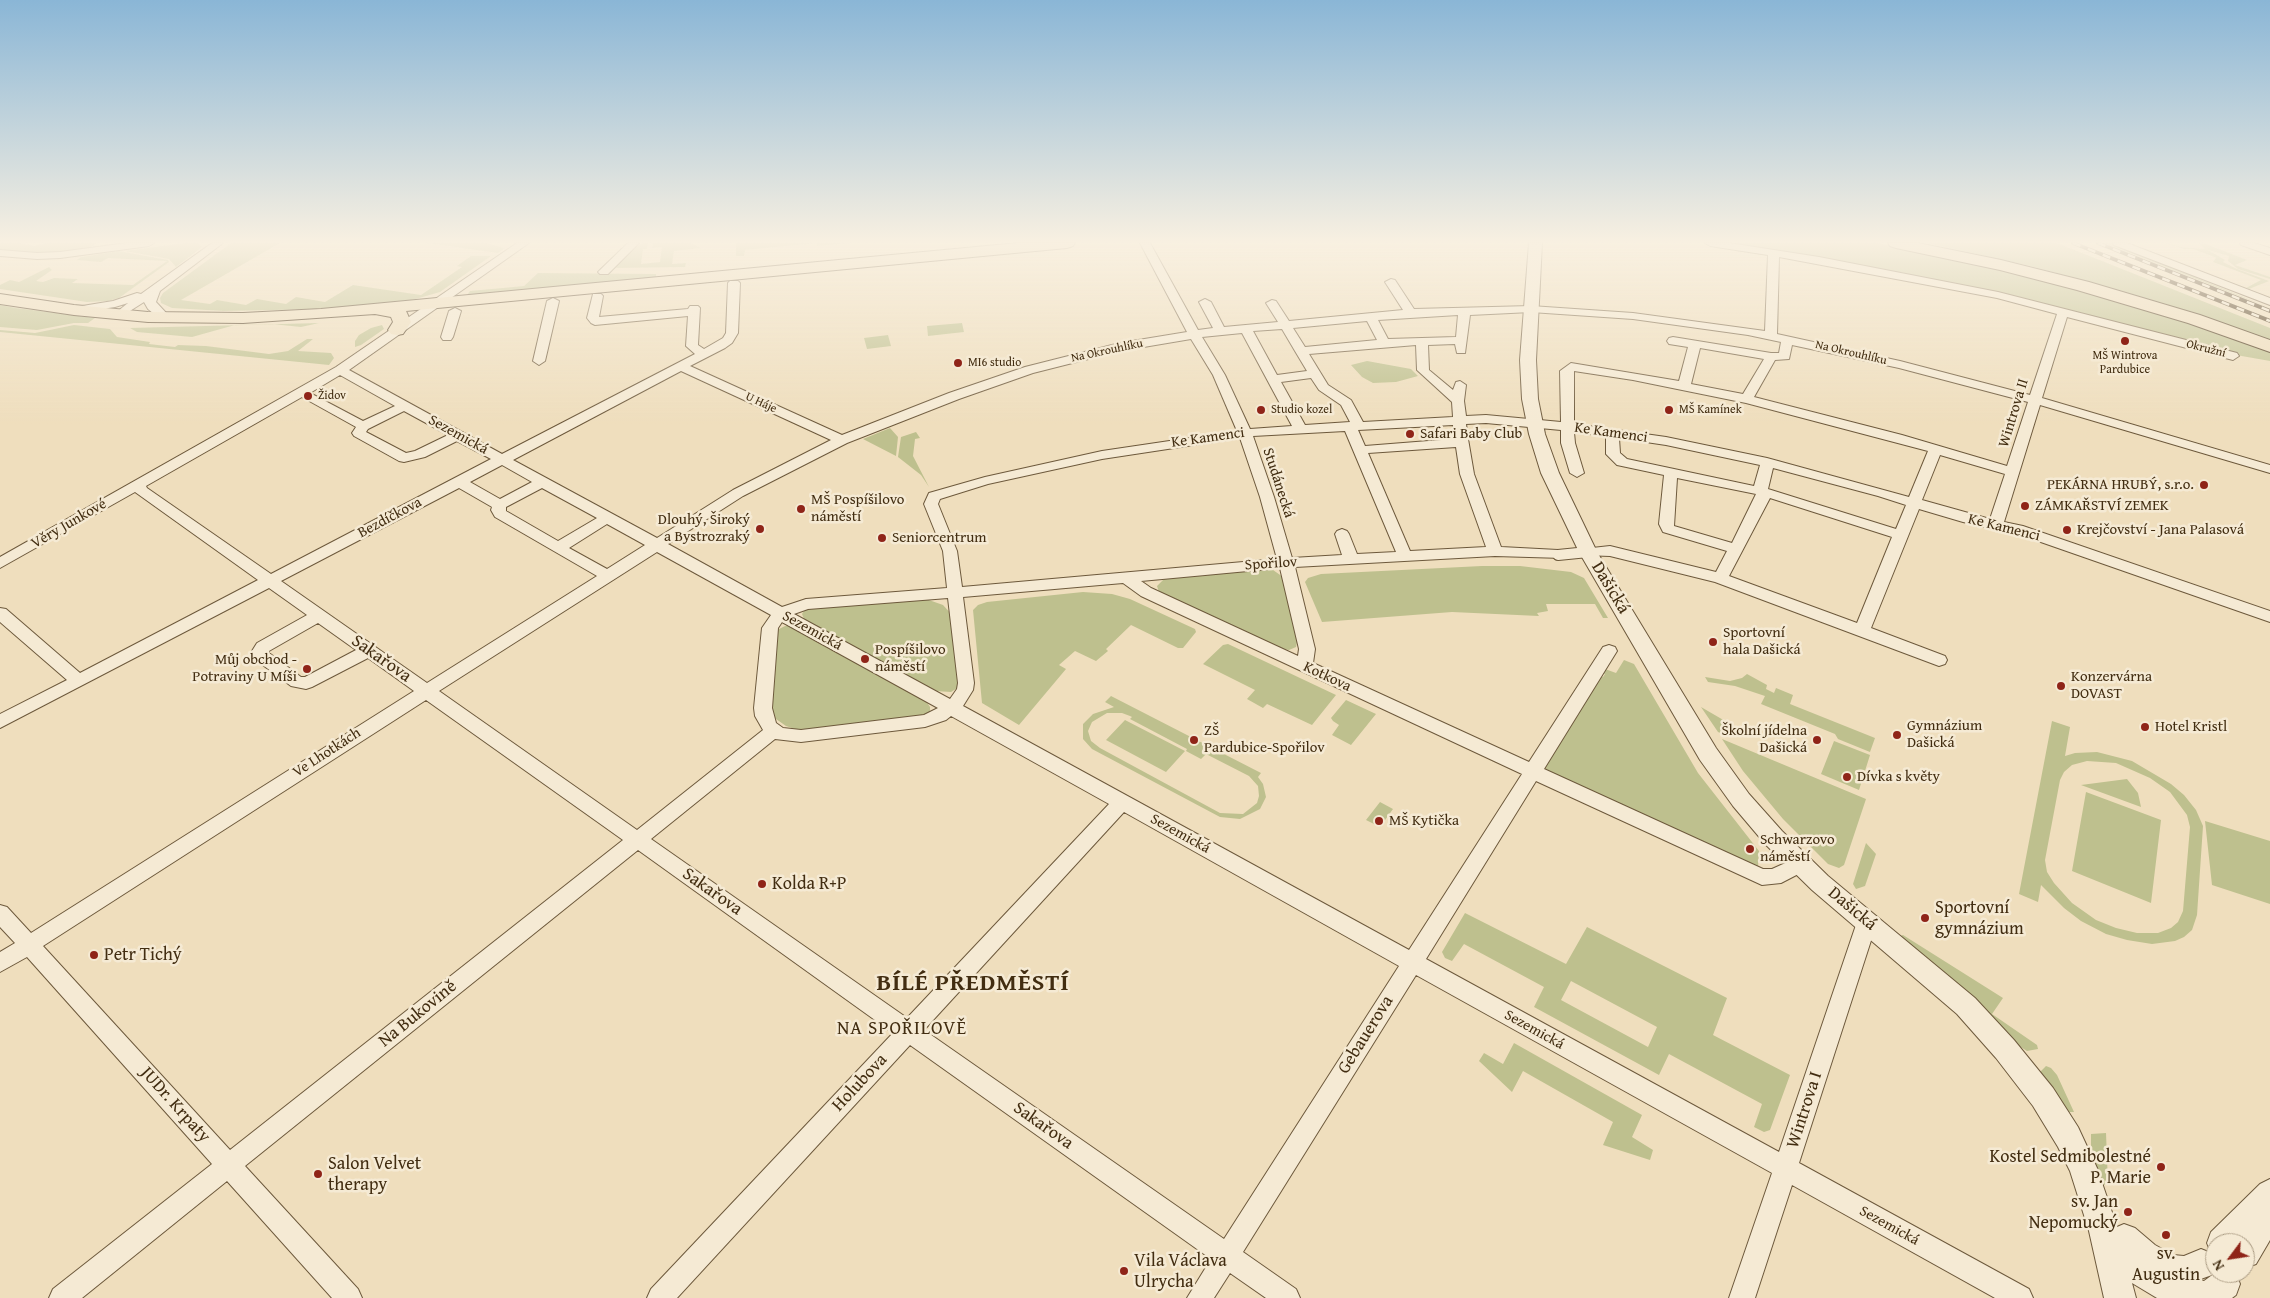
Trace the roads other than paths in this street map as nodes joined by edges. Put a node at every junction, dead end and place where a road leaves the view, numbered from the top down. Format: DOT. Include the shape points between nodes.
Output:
graph roads {
  1 [pos="1272,303"];
  2 [pos="31,304"];
  3 [pos="111,304"];
  4 [pos="134,304"];
  5 [pos="151,304"];
  6 [pos="449,304"];
  7 [pos="552,304"];
  8 [pos="596,304"];
  9 [pos="732,304"];
  10 [pos="1178,304"];
  11 [pos="1206,304"];
  12 [pos="1404,304"];
  13 [pos="1531,304"];
  14 [pos="1772,304"];
  15 [pos="2034,304"];
  16 [pos="2142,304"];
  17 [pos="434,305"];
  18 [pos="1531,309"];
  19 [pos="74,310"];
  20 [pos="372,310"];
  21 [pos="455,310"];
  22 [pos="1464,311"];
  23 [pos="1410,313"];
  24 [pos="2064,313"];
  25 [pos="119,315"];
  26 [pos="1370,316"];
  27 [pos="165,318"];
  28 [pos="1284,323"];
  29 [pos="1714,326"];
  30 [pos="1244,328"];
  31 [pos="397,330"];
  32 [pos="1220,331"];
  33 [pos="1194,334"];
  34 [pos="1771,336"];
  35 [pos="447,337"];
  36 [pos="1787,339"];
  37 [pos="1422,341"];
  38 [pos="1673,341"];
  39 [pos="1384,343"];
  40 [pos="1694,344"];
  41 [pos="2270,346"];
  42 [pos="1717,347"];
  43 [pos="1301,351"];
  44 [pos="704,354"];
  45 [pos="2233,356"];
  46 [pos="1771,357"];
  47 [pos="539,361"];
  48 [pos="680,366"];
  49 [pos="340,370"];
  50 [pos="1316,374"];
  51 [pos="1273,379"];
  52 [pos="1460,384"];
  53 [pos="1684,386"];
  54 [pos="308,396"];
  55 [pos="1747,400"];
  56 [pos="2035,400"];
  57 [pos="1458,401"];
  58 [pos="404,406"];
  59 [pos="895,418"];
  60 [pos="1459,420"];
  61 [pos="1535,422"];
  62 [pos="363,426"];
  63 [pos="1355,426"];
  64 [pos="1568,426"];
  65 [pos="1300,429"];
  66 [pos="1612,432"];
  67 [pos="1244,433"];
  68 [pos="458,436"];
  69 [pos="842,440"];
  70 [pos="1462,443"];
  71 [pos="1936,449"];
  72 [pos="1360,450"];
  73 [pos="502,460"];
  74 [pos="1767,462"];
  75 [pos="2270,469"];
  76 [pos="1671,472"];
  77 [pos="2012,472"];
  78 [pos="1577,473"];
  79 [pos="459,482"];
  80 [pos="543,482"];
  81 [pos="139,486"];
  82 [pos="1762,492"];
  83 [pos="1913,502"];
  84 [pos="500,506"];
  85 [pos="608,518"];
  86 [pos="1996,524"];
  87 [pos="1342,534"];
  88 [pos="1900,535"];
  89 [pos="654,544"];
  90 [pos="558,548"];
  91 [pos="1736,549"];
  92 [pos="1495,552"];
  93 [pos="1588,552"];
  94 [pos="1558,555"];
  95 [pos="1405,556"];
  96 [pos="1351,559"];
  97 [pos="0,563"];
  98 [pos="1286,563"];
  99 [pos="606,575"];
  100 [pos="1125,577"];
  101 [pos="1720,578"];
  102 [pos="270,581"];
  103 [pos="955,593"];
  104 [pos="0,613"];
  105 [pos="780,613"];
  106 [pos="319,615"];
  107 [pos="2270,617"];
  108 [pos="1862,630"];
  109 [pos="369,650"];
  110 [pos="1609,650"];
  111 [pos="1939,660"];
  112 [pos="1304,666"];
  113 [pos="79,681"];
  114 [pos="426,690"];
  115 [pos="952,708"];
  116 [pos="0,722"];
  117 [pos="774,731"];
  118 [pos="1532,772"];
  119 [pos="1122,802"];
  120 [pos="638,840"];
  121 [pos="1800,864"];
  122 [pos="0,913"];
  123 [pos="1868,922"];
  124 [pos="29,944"];
  125 [pos="1412,962"];
  126 [pos="0,963"];
  127 [pos="909,1031"];
  128 [pos="229,1165"];
  129 [pos="1785,1169"];
  130 [pos="2270,1194"];
  131 [pos="2270,1213"];
  132 [pos="2100,1218"];
  133 [pos="2232,1233"];
  134 [pos="2255,1237"];
  135 [pos="1227,1256"];
  136 [pos="2205,1260"];
  137 [pos="2205,1260"];
  138 [pos="2223,1285"];
  139 [pos="2172,1294"];
  140 [pos="62,1298"];
  141 [pos="349,1298"];
  142 [pos="660,1298"];
  143 [pos="1200,1298"];
  144 [pos="1287,1298"];
  145 [pos="1742,1298"];
  146 [pos="2020,1298"];
  147 [pos="2120,1298"];
  1 -- 28 [label="street"];
  2 -- 19 [label="main road"];
  3 -- 19 [label="street"];
  4 -- 25 [label="street"];
  5 -- 27 [label="street"];
  6 -- 17 [label="main road"];
  7 -- 47 [label="street"];
  8 -- 44 [label="street" via="595,321 693,310 692,346"];
  9 -- 44 [label="street, Bezdíčkova" via="730,337"];
  10 -- 33 [label="street, Studánecká"];
  11 -- 32 [label="street"];
  12 -- 23 [label="street"];
  13 -- 18 [label="street, Dašická"];
  14 -- 34 [label="street"];
  15 -- 24 [label="street, Okružní"];
  16 -- 41 [label="main road"];
  17 -- 20 [label="main road"];
  17 -- 31 [label="street, Věry Junkové"];
  18 -- 22 [label="street, Na Okrouhlíku"];
  18 -- 29 [label="street, Na Okrouhlíku"];
  18 -- 61 [label="street, Dašická" via="1528,375"];
  19 -- 25 [label="main road"];
  20 -- 27 [label="main road" via="243,318"];
  20 -- 31 [label="main road" via="399,314 402,322"];
  21 -- 35 [label="street"];
  22 -- 23 [label="street, Na Okrouhlíku"];
  22 -- 37 [label="street" via="1462,345"];
  23 -- 26 [label="street, Na Okrouhlíku"];
  24 -- 45 [label="street, Okružní"];
  24 -- 56 [label="street, Wintrova II" via="2060,317"];
  25 -- 27 [label="main road"];
  26 -- 28 [label="street, Na Okrouhlíku"];
  26 -- 39 [label="street"];
  28 -- 30 [label="street, Na Okrouhlíku"];
  28 -- 43 [label="street"];
  29 -- 34 [label="street, Na Okrouhlíku"];
  29 -- 42 [label="street"];
  30 -- 32 [label="street, Na Okrouhlíku"];
  30 -- 51 [label="street"];
  31 -- 49 [label="street, Věry Junkové"];
  32 -- 33 [label="street, Na Okrouhlíku"];
  33 -- 59 [label="street, Na Okrouhlíku" via="1120,347 1029,370"];
  33 -- 67 [label="street, Studánecká" via="1223,382"];
  34 -- 36 [label="street, Na Okrouhlíku"];
  36 -- 46 [label="street" via="1785,356"];
  36 -- 56 [label="street, Na Okrouhlíku" via="1936,373"];
  37 -- 39 [label="street"];
  37 -- 57 [label="street" via="1423,370"];
  38 -- 40 [label="street"];
  39 -- 43 [label="street"];
  40 -- 42 [label="street"];
  40 -- 53 [label="street"];
  42 -- 46 [label="street"];
  43 -- 50 [label="street"];
  44 -- 48 [label="street, Bezdíčkova"];
  46 -- 55 [label="street"];
  48 -- 69 [label="street, U Háje"];
  48 -- 73 [label="street, Bezdíčkova"];
  49 -- 58 [label="street, Sezemická"];
  49 -- 81 [label="street, Věry Junkové"];
  50 -- 51 [label="street"];
  50 -- 63 [label="street" via="1326,390 1350,407"];
  51 -- 65 [label="street"];
  52 -- 57 [label="street"];
  53 -- 55 [label="street"];
  53 -- 64 [label="street" via="1569,368 1566,371"];
  54 -- 62 [label="street"];
  55 -- 71 [label="street"];
  56 -- 75 [label="street, Na Okrouhlíku"];
  56 -- 77 [label="street, Wintrova II"];
  57 -- 60 [label="street"];
  58 -- 62 [label="street"];
  58 -- 68 [label="street, Sezemická"];
  59 -- 69 [label="street, Na Okrouhlíku"];
  60 -- 61 [label="street, Ke Kamenci"];
  60 -- 63 [label="street, Ke Kamenci"];
  60 -- 70 [label="street"];
  61 -- 64 [label="street, Ke Kamenci"];
  61 -- 93 [label="street, Dašická" via="1558,492"];
  62 -- 68 [label="street" via="359,431 363,436 404,458"];
  63 -- 65 [label="street, Ke Kamenci"];
  63 -- 72 [label="street"];
  64 -- 66 [label="street, Ke Kamenci"];
  64 -- 78 [label="street" via="1568,443"];
  65 -- 67 [label="street, Ke Kamenci"];
  66 -- 74 [label="street, Ke Kamenci"];
  66 -- 76 [label="street" via="1614,454 1618,460"];
  67 -- 98 [label="street, Studánecká"];
  67 -- 103 [label="street, Ke Kamenci" via="1102,455 1016,473 934,496 931,504 949,546"];
  68 -- 73 [label="street, Sezemická"];
  69 -- 89 [label="street, Na Okrouhlíku" via="738,492"];
  70 -- 72 [label="street"];
  70 -- 92 [label="street" via="1473,495"];
  71 -- 77 [label="street"];
  71 -- 83 [label="street"];
  72 -- 95 [label="street"];
  73 -- 79 [label="street, Bezdíčkova"];
  73 -- 80 [label="street, Sezemická"];
  74 -- 82 [label="street"];
  74 -- 83 [label="street, Ke Kamenci"];
  76 -- 82 [label="street"];
  76 -- 91 [label="street" via="1668,529"];
  77 -- 86 [label="street, Wintrova II"];
  79 -- 84 [label="street"];
  79 -- 102 [label="street, Bezdíčkova"];
  80 -- 84 [label="street"];
  80 -- 85 [label="street, Sezemická"];
  81 -- 97 [label="street, Věry Junkové"];
  81 -- 102 [label="street, Sakařova"];
  82 -- 88 [label="street"];
  82 -- 91 [label="street"];
  83 -- 86 [label="street, Ke Kamenci"];
  83 -- 88 [label="street"];
  84 -- 90 [label="street" via="500,514"];
  85 -- 89 [label="street, Sezemická"];
  85 -- 90 [label="street"];
  86 -- 107 [label="street, Ke Kamenci"];
  87 -- 96 [label="street"];
  88 -- 108 [label="street"];
  89 -- 99 [label="street, Ve Lhotkách"];
  89 -- 105 [label="street, Sezemická"];
  90 -- 99 [label="street"];
  91 -- 101 [label="street"];
  92 -- 94 [label="street, Spořilov"];
  92 -- 95 [label="street, Spořilov"];
  93 -- 94 [label="street, Spořilov"];
  93 -- 101 [label="street, Dašická" via="1610,551"];
  93 -- 121 [label="street, Dašická" via="1718,768 1756,819"];
  95 -- 96 [label="street, Spořilov"];
  96 -- 98 [label="street, Spořilov"];
  98 -- 100 [label="street, Spořilov"];
  98 -- 112 [label="street, Studánecká" via="1307,649"];
  99 -- 114 [label="street, Ve Lhotkách"];
  100 -- 103 [label="street, Spořilov"];
  100 -- 112 [label="street, Kotkova" via="1146,592"];
  101 -- 108 [label="street, Dašická"];
  102 -- 106 [label="street, Sakařova"];
  102 -- 113 [label="street, Bezdíčkova"];
  103 -- 105 [label="street, Spořilov" via="816,603"];
  103 -- 115 [label="street" via="966,683 962,696"];
  104 -- 113 [label="street"];
  105 -- 115 [label="street, Sezemická"];
  105 -- 117 [label="street" via="769,632 763,708 766,722"];
  106 -- 109 [label="street, Sakařova"];
  106 -- 109 [label="street" via="263,647 260,651 262,656 297,682 306,683"];
  108 -- 111 [label="street, Dašická"];
  109 -- 114 [label="street, Sakařova"];
  110 -- 118 [label="street"];
  112 -- 118 [label="street, Kotkova"];
  113 -- 116 [label="street, Bezdíčkova"];
  114 -- 120 [label="street, Sakařova"];
  114 -- 124 [label="street, Ve Lhotkách"];
  115 -- 117 [label="street" via="925,722 801,736 784,736"];
  115 -- 119 [label="street, Sezemická"];
  117 -- 120 [label="street, Na Bukovině"];
  118 -- 121 [label="street" via="1756,875 1774,877"];
  118 -- 125 [label="street, Gebauerova"];
  119 -- 125 [label="street, Sezemická"];
  119 -- 127 [label="street, Holubova"];
  120 -- 127 [label="street, Sakařova"];
  120 -- 128 [label="street, Na Bukovině"];
  121 -- 123 [label="street, Dašická"];
  122 -- 124 [label="street, JUDr. Krpaty"];
  123 -- 129 [label="street, Wintrova I"];
  123 -- 132 [label="street, Dašická" via="1952,993 2005,1049 2068,1137 2083,1168"];
  124 -- 126 [label="street, Ve Lhotkách"];
  124 -- 128 [label="street, JUDr. Krpaty"];
  125 -- 129 [label="street, Sezemická"];
  125 -- 135 [label="street, Gebauerova"];
  127 -- 135 [label="street, Sakařova"];
  127 -- 142 [label="street, Holubova"];
  128 -- 140 [label="street, Na Bukovině"];
  128 -- 141 [label="street, JUDr. Krpaty"];
  129 -- 145 [label="street, Wintrova I"];
  129 -- 146 [label="street, Sezemická"];
  130 -- 133 [label="street"];
  131 -- 134 [label="street"];
  132 -- 136 [label="street" via="2129,1244 2170,1270 2194,1269"];
  132 -- 139 [label="street, Dašická" via="2111,1244 2130,1263"];
  132 -- 147 [label="street, Dašická"];
  135 -- 143 [label="street, Gebauerova"];
  135 -- 144 [label="street, Sakařova"];
  137 -- 139 [label="street"];
  138 -- 139 [label="street, Dašická" via="2204,1297"];
}
